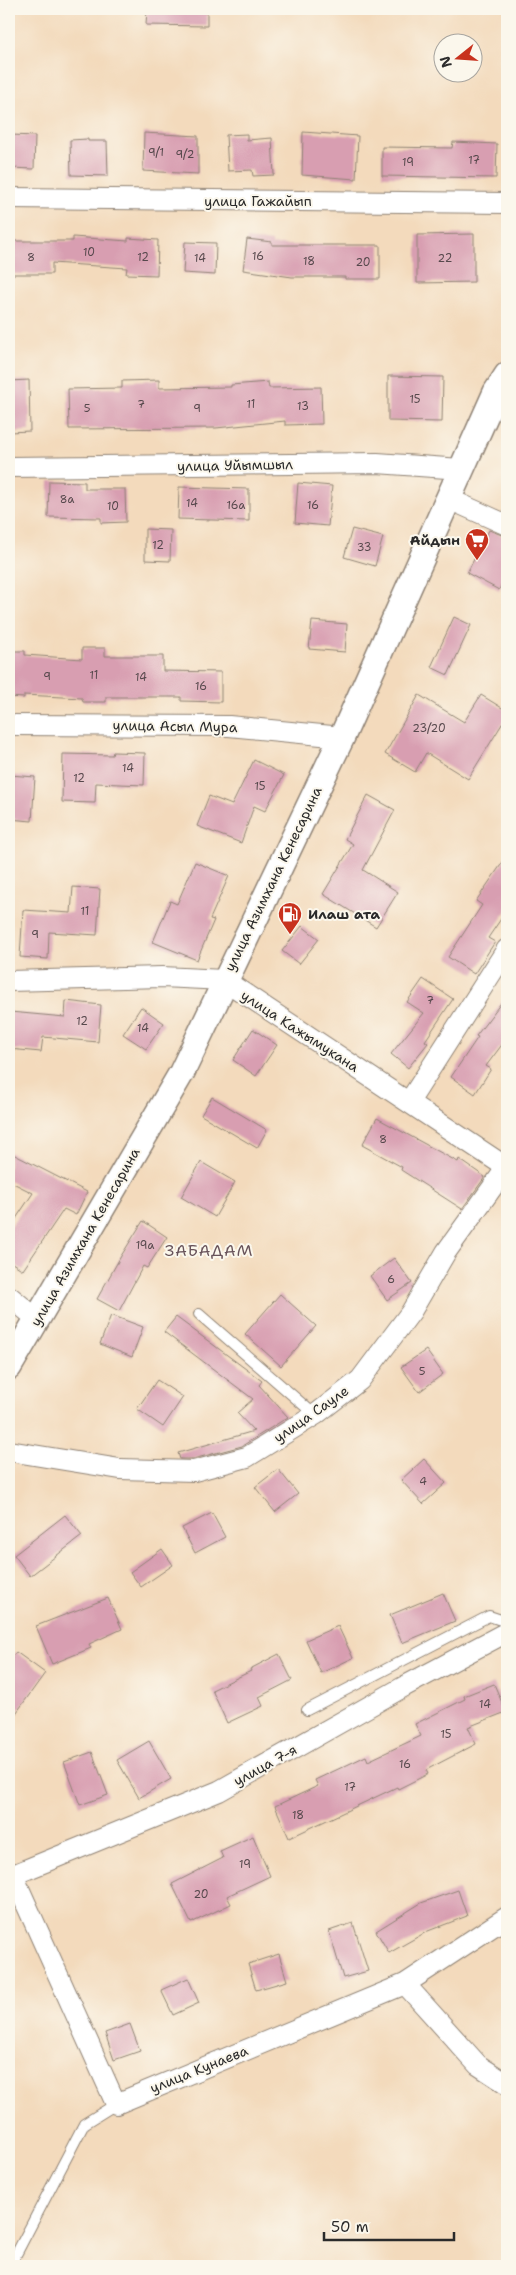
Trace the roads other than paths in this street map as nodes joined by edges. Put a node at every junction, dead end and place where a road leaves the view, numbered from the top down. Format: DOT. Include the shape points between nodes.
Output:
graph roads {
  1 [pos="9,198"];
  2 [pos="507,203"];
  3 [pos="507,375"];
  4 [pos="9,467"];
  5 [pos="461,469"];
  6 [pos="449,499"];
  7 [pos="507,525"];
  8 [pos="9,725"];
  9 [pos="342,737"];
  10 [pos="507,949"];
  11 [pos="224,980"];
  12 [pos="9,981"];
  13 [pos="409,1102"];
  14 [pos="507,1167"];
  15 [pos="9,1296"];
  16 [pos="199,1314"];
  17 [pos="37,1319"];
  18 [pos="9,1367"];
  19 [pos="315,1415"];
  20 [pos="9,1451"];
  21 [pos="507,1622"];
  22 [pos="507,1632"];
  23 [pos="307,1710"];
  24 [pos="11,1875"];
  25 [pos="507,1917"];
  26 [pos="405,1984"];
  27 [pos="507,2084"];
  28 [pos="116,2104"];
  29 [pos="10,2266"];
  1 -- 2 [label="street, улица Гажайып"];
  3 -- 5 [label="street, улица Азимхана Кенесарина"];
  4 -- 5 [label="street, улица Уйымшыл" via="377,463"];
  5 -- 6 [label="street, улица Азимхана Кенесарина"];
  6 -- 7 [label="street"];
  6 -- 9 [label="street, улица Азимхана Кенесарина"];
  8 -- 9 [label="street, улица Асыл Мура" via="228,726"];
  9 -- 11 [label="street, улица Азимхана Кенесарина"];
  10 -- 13 [label="street"];
  11 -- 12 [label="street, улица Кажымукана" via="162,976"];
  11 -- 13 [label="street, улица Кажымукана"];
  11 -- 17 [label="street, улица Азимхана Кенесарина" via="182,1072"];
  13 -- 14 [label="street, улица Кажымукана"];
  14 -- 19 [label="street, улица Сауле" via="446,1252 410,1312 360,1380"];
  15 -- 17 [label="street"];
  16 -- 19 [label="lane"];
  17 -- 18 [label="street, улица Азимхана Кенесарина"];
  19 -- 20 [label="street, улица Сауле" via="247,1457 194,1471 120,1468"];
  21 -- 23 [label="lane" via="489,1616"];
  22 -- 24 [label="street, улица 7-я" via="219,1790"];
  24 -- 28 [label="street"];
  25 -- 26 [label="street, улица Кунаева"];
  26 -- 27 [label="street" via="478,2065"];
  26 -- 28 [label="street, улица Кунаева"];
  28 -- 29 [label="lane" via="84,2124"];
}
